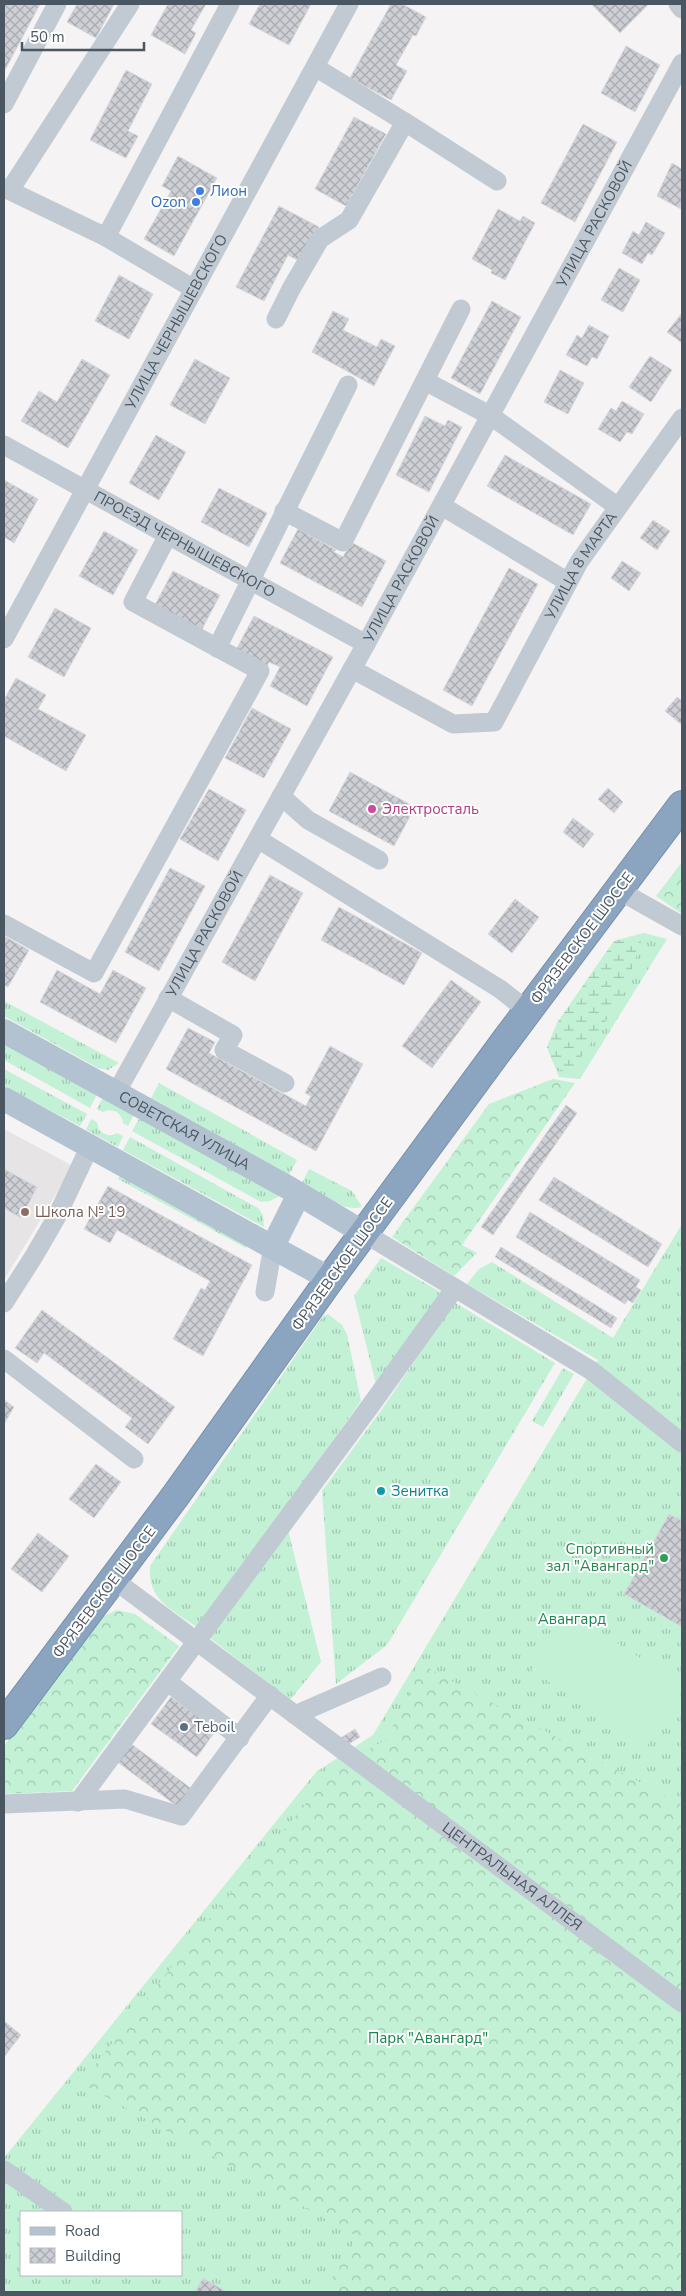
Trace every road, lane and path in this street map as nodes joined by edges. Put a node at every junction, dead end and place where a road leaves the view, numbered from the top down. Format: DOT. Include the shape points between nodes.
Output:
graph roads {
  1 [pos="58,4"];
  2 [pos="130,4"];
  3 [pos="230,4"];
  4 [pos="349,4"];
  5 [pos="678,4"];
  6 [pos="682,9"];
  7 [pos="682,63"];
  8 [pos="314,67"];
  9 [pos="4,104"];
  10 [pos="405,122"];
  11 [pos="497,181"];
  12 [pos="7,189"];
  13 [pos="106,237"];
  14 [pos="194,289"];
  15 [pos="461,309"];
  16 [pos="276,319"];
  17 [pos="425,381"];
  18 [pos="348,385"];
  19 [pos="491,416"];
  20 [pos="682,418"];
  21 [pos="4,445"];
  22 [pos="86,490"];
  23 [pos="442,506"];
  24 [pos="618,507"];
  25 [pos="284,511"];
  26 [pos="168,535"];
  27 [pos="251,582"];
  28 [pos="568,582"];
  29 [pos="4,639"];
  30 [pos="366,644"];
  31 [pos="217,648"];
  32 [pos="352,669"];
  33 [pos="281,796"];
  34 [pos="682,805"];
  35 [pos="258,839"];
  36 [pos="379,860"];
  37 [pos="618,890"];
  38 [pos="4,924"];
  39 [pos="682,926"];
  40 [pos="168,998"];
  41 [pos="528,1011"];
  42 [pos="4,1031"];
  43 [pos="285,1083"];
  44 [pos="116,1093"];
  45 [pos="4,1099"];
  46 [pos="90,1146"];
  47 [pos="299,1194"];
  48 [pos="364,1233"];
  49 [pos="273,1246"];
  50 [pos="330,1279"];
  51 [pos="455,1288"];
  52 [pos="266,1292"];
  53 [pos="4,1303"];
  54 [pos="4,1360"];
  55 [pos="682,1443"];
  56 [pos="134,1459"];
  57 [pos="113,1580"];
  58 [pos="196,1642"];
  59 [pos="382,1677"];
  60 [pos="168,1682"];
  61 [pos="270,1695"];
  62 [pos="295,1715"];
  63 [pos="4,1725"];
  64 [pos="240,1738"];
  65 [pos="78,1802"];
  66 [pos="4,1804"];
  67 [pos="682,2003"];
  68 [pos="4,2170"];
  69 [pos="63,2211"];
  1 -- 9 [label="street"];
  2 -- 12 [label="street"];
  3 -- 13 [label="street"];
  4 -- 8 [label="street, УЛИЦА ЧЕРНЫШЕВСКОГО"];
  5 -- 6 [label="street"];
  7 -- 19 [label="street, УЛИЦА РАСКОВОЙ"];
  8 -- 10 [label="street"];
  8 -- 14 [label="street, УЛИЦА ЧЕРНЫШЕВСКОГО"];
  10 -- 11 [label="street"];
  10 -- 16 [label="street" via="349,220 320,239"];
  12 -- 13 [label="street"];
  13 -- 14 [label="street"];
  14 -- 22 [label="street, УЛИЦА ЧЕРНЫШЕВСКОГО"];
  15 -- 17 [label="street"];
  17 -- 19 [label="street"];
  17 -- 25 [label="street" via="343,542"];
  18 -- 25 [label="street"];
  19 -- 23 [label="street, УЛИЦА РАСКОВОЙ"];
  19 -- 24 [label="street"];
  20 -- 24 [label="street, УЛИЦА 8 МАРТА"];
  21 -- 22 [label="street, ПРОЕЗД ЧЕРНЫШЕВСКОГО"];
  22 -- 26 [label="street, ПРОЕЗД ЧЕРНЫШЕВСКОГО"];
  22 -- 29 [label="street, УЛИЦА ЧЕРНЫШЕВСКОГО"];
  23 -- 28 [label="street"];
  23 -- 30 [label="street, УЛИЦА РАСКОВОЙ"];
  24 -- 28 [label="street, УЛИЦА 8 МАРТА"];
  25 -- 27 [label="street"];
  26 -- 27 [label="street, ПРОЕЗД ЧЕРНЫШЕВСКОГО"];
  26 -- 31 [label="street" via="133,602"];
  27 -- 30 [label="street, ПРОЕЗД ЧЕРНЫШЕВСКОГО"];
  27 -- 31 [label="street"];
  28 -- 32 [label="street, УЛИЦА 8 МАРТА" via="494,722 453,724"];
  30 -- 32 [label="street, УЛИЦА РАСКОВОЙ"];
  31 -- 38 [label="street" via="260,671 94,973"];
  32 -- 33 [label="street, УЛИЦА РАСКОВОЙ"];
  33 -- 35 [label="street, УЛИЦА РАСКОВОЙ"];
  33 -- 36 [label="street" via="308,820"];
  34 -- 37 [label="highway, ФРЯЗЕВСКОЕ ШОССЕ"];
  35 -- 40 [label="street, УЛИЦА РАСКОВОЙ"];
  35 -- 41 [label="street" via="500,989"];
  37 -- 39 [label="street"];
  37 -- 41 [label="highway, ФРЯЗЕВСКОЕ ШОССЕ"];
  40 -- 43 [label="street" via="233,1035 224,1050"];
  40 -- 44 [label="street, УЛИЦА РАСКОВОЙ"];
  41 -- 48 [label="highway, ФРЯЗЕВСКОЕ ШОССЕ"];
  42 -- 44 [label="main road, СОВЕТСКАЯ УЛИЦА"];
  44 -- 47 [label="main road, СОВЕТСКАЯ УЛИЦА"];
  45 -- 46 [label="main road"];
  46 -- 49 [label="main road"];
  46 -- 53 [label="street" via="56,1218"];
  47 -- 48 [label="main road, СОВЕТСКАЯ УЛИЦА"];
  47 -- 49 [label="main road"];
  48 -- 50 [label="highway, ФРЯЗЕВСКОЕ ШОССЕ"];
  48 -- 51 [label="street"];
  49 -- 50 [label="main road"];
  49 -- 52 [label="street"];
  50 -- 57 [label="highway, ФРЯЗЕВСКОЕ ШОССЕ"];
  51 -- 55 [label="street" via="592,1371"];
  51 -- 58 [label="street"];
  54 -- 56 [label="street"];
  57 -- 58 [label="street, ЦЕНТРАЛЬНАЯ АЛЛЕЯ"];
  57 -- 63 [label="highway, ФРЯЗЕВСКОЕ ШОССЕ"];
  58 -- 60 [label="street"];
  58 -- 61 [label="street, ЦЕНТРАЛЬНАЯ АЛЛЕЯ"];
  59 -- 62 [label="street"];
  60 -- 64 [label="street"];
  60 -- 65 [label="street"];
  61 -- 62 [label="street, ЦЕНТРАЛЬНАЯ АЛЛЕЯ"];
  61 -- 64 [label="street"];
  62 -- 67 [label="street, ЦЕНТРАЛЬНАЯ АЛЛЕЯ"];
  64 -- 65 [label="street" via="181,1816 125,1799"];
  65 -- 66 [label="street"];
  68 -- 69 [label="street"];
}
